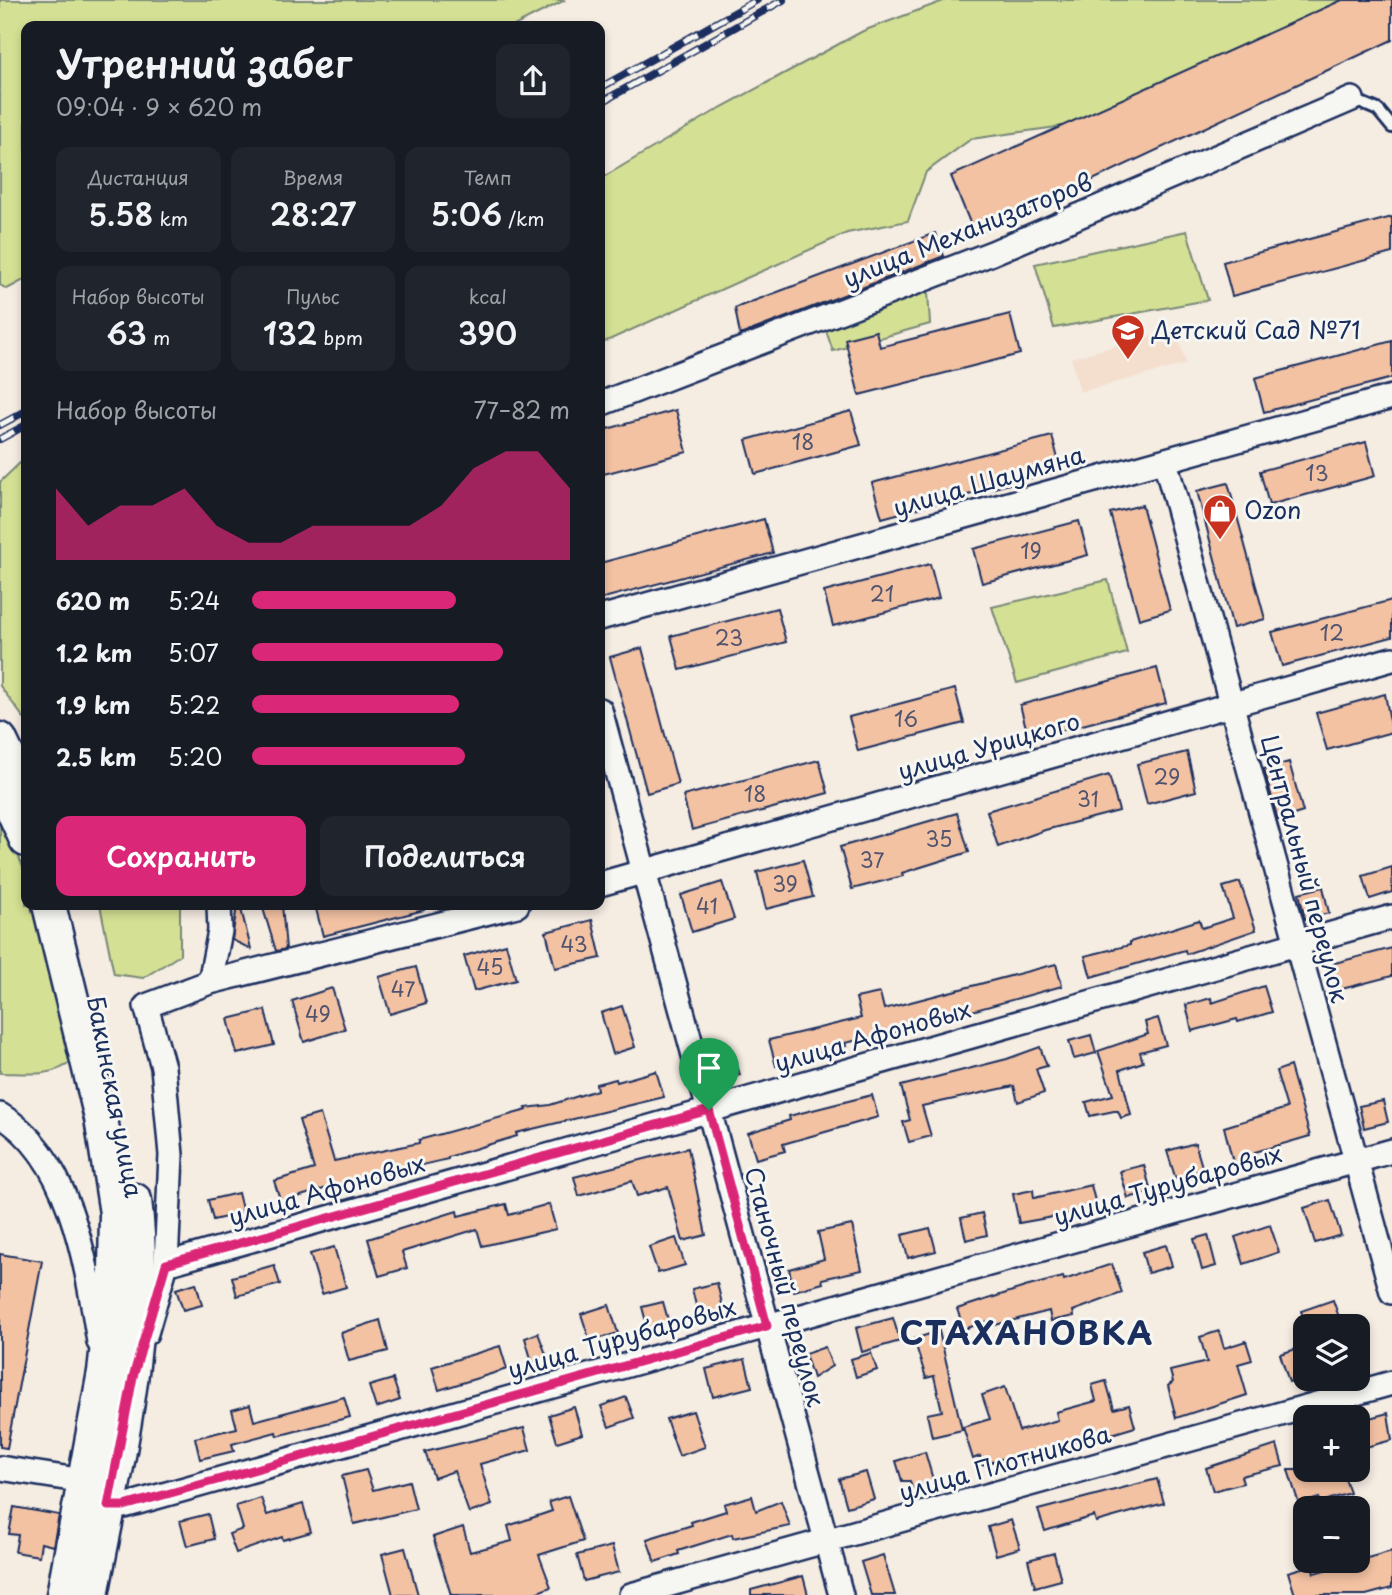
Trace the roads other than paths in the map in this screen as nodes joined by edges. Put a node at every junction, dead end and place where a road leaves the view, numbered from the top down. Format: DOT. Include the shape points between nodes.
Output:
graph roads {
  1 [pos="1352,99"];
  2 [pos="1392,127"];
  3 [pos="1392,397"];
  4 [pos="605,402"];
  5 [pos="1165,461"];
  6 [pos="605,617"];
  7 [pos="1392,659"];
  8 [pos="1232,705"];
  9 [pos="605,729"];
  10 [pos="0,740"];
  11 [pos="0,782"];
  12 [pos="21,783"];
  13 [pos="21,829"];
  14 [pos="644,873"];
  15 [pos="605,883"];
  16 [pos="50,910"];
  17 [pos="71,910"];
  18 [pos="219,910"];
  19 [pos="497,910"];
  20 [pos="1392,917"];
  21 [pos="1297,944"];
  22 [pos="210,982"];
  23 [pos="709,1110"];
  24 [pos="0,1115"];
  25 [pos="1392,1150"];
  26 [pos="1356,1161"];
  27 [pos="166,1264"];
  28 [pos="1392,1292"];
  29 [pos="767,1326"];
  30 [pos="118,1374"];
  31 [pos="1392,1383"];
  32 [pos="0,1468"];
  33 [pos="84,1481"];
  34 [pos="108,1506"];
  35 [pos="826,1541"];
  36 [pos="63,1595"];
  37 [pos="92,1595"];
  38 [pos="631,1595"];
  39 [pos="841,1595"];
  1 -- 2 [label="lane" via="1378,110"];
  1 -- 4 [label="street, улица Механизаторов" via="992,253"];
  3 -- 5 [label="street, улица Шаумяна"];
  5 -- 6 [label="street, улица Шаумяна"];
  5 -- 8 [label="street, Центральный переулок"];
  7 -- 8 [label="street, улица Урицкого"];
  8 -- 14 [label="street, улица Урицкого"];
  8 -- 21 [label="street, Центральный переулок"];
  9 -- 14 [label="street, Станочный переулок"];
  10 -- 12 [label="main road"];
  11 -- 13 [label="main road"];
  14 -- 15 [label="street, улица Урицкого"];
  14 -- 23 [label="street, Станочный переулок"];
  16 -- 30 [label="main road, Бакинская улица" via="101,1118 116,1213"];
  17 -- 30 [label="main road, Бакинская улица" via="130,1155 137,1225 137,1327"];
  18 -- 22 [label="street"];
  19 -- 22 [label="street"];
  20 -- 21 [label="street, улица Афоновых"];
  21 -- 23 [label="street, улица Афоновых"];
  21 -- 26 [label="street, Центральный переулок"];
  22 -- 27 [label="street" via="146,1006 163,1067 172,1155"];
  23 -- 27 [label="street, улица Афоновых"];
  23 -- 29 [label="street, Станочный переулок"];
  24 -- 30 [label="street" via="42,1156 71,1213"];
  25 -- 26 [label="street, улица Турубаровых"];
  26 -- 28 [label="street, Центральный переулок"];
  26 -- 29 [label="street, улица Турубаровых"];
  27 -- 30 [label="street"];
  29 -- 34 [label="street, улица Турубаровых" via="124,1506"];
  29 -- 35 [label="street, Станочный переулок"];
  30 -- 33 [label="main road"];
  30 -- 34 [label="main road"];
  31 -- 35 [label="street, улица Плотникова"];
  32 -- 33 [label="street"];
  33 -- 36 [label="main road"];
  34 -- 37 [label="main road"];
  35 -- 38 [label="street, улица Плотникова"];
  35 -- 39 [label="street, Станочный переулок"];
}
